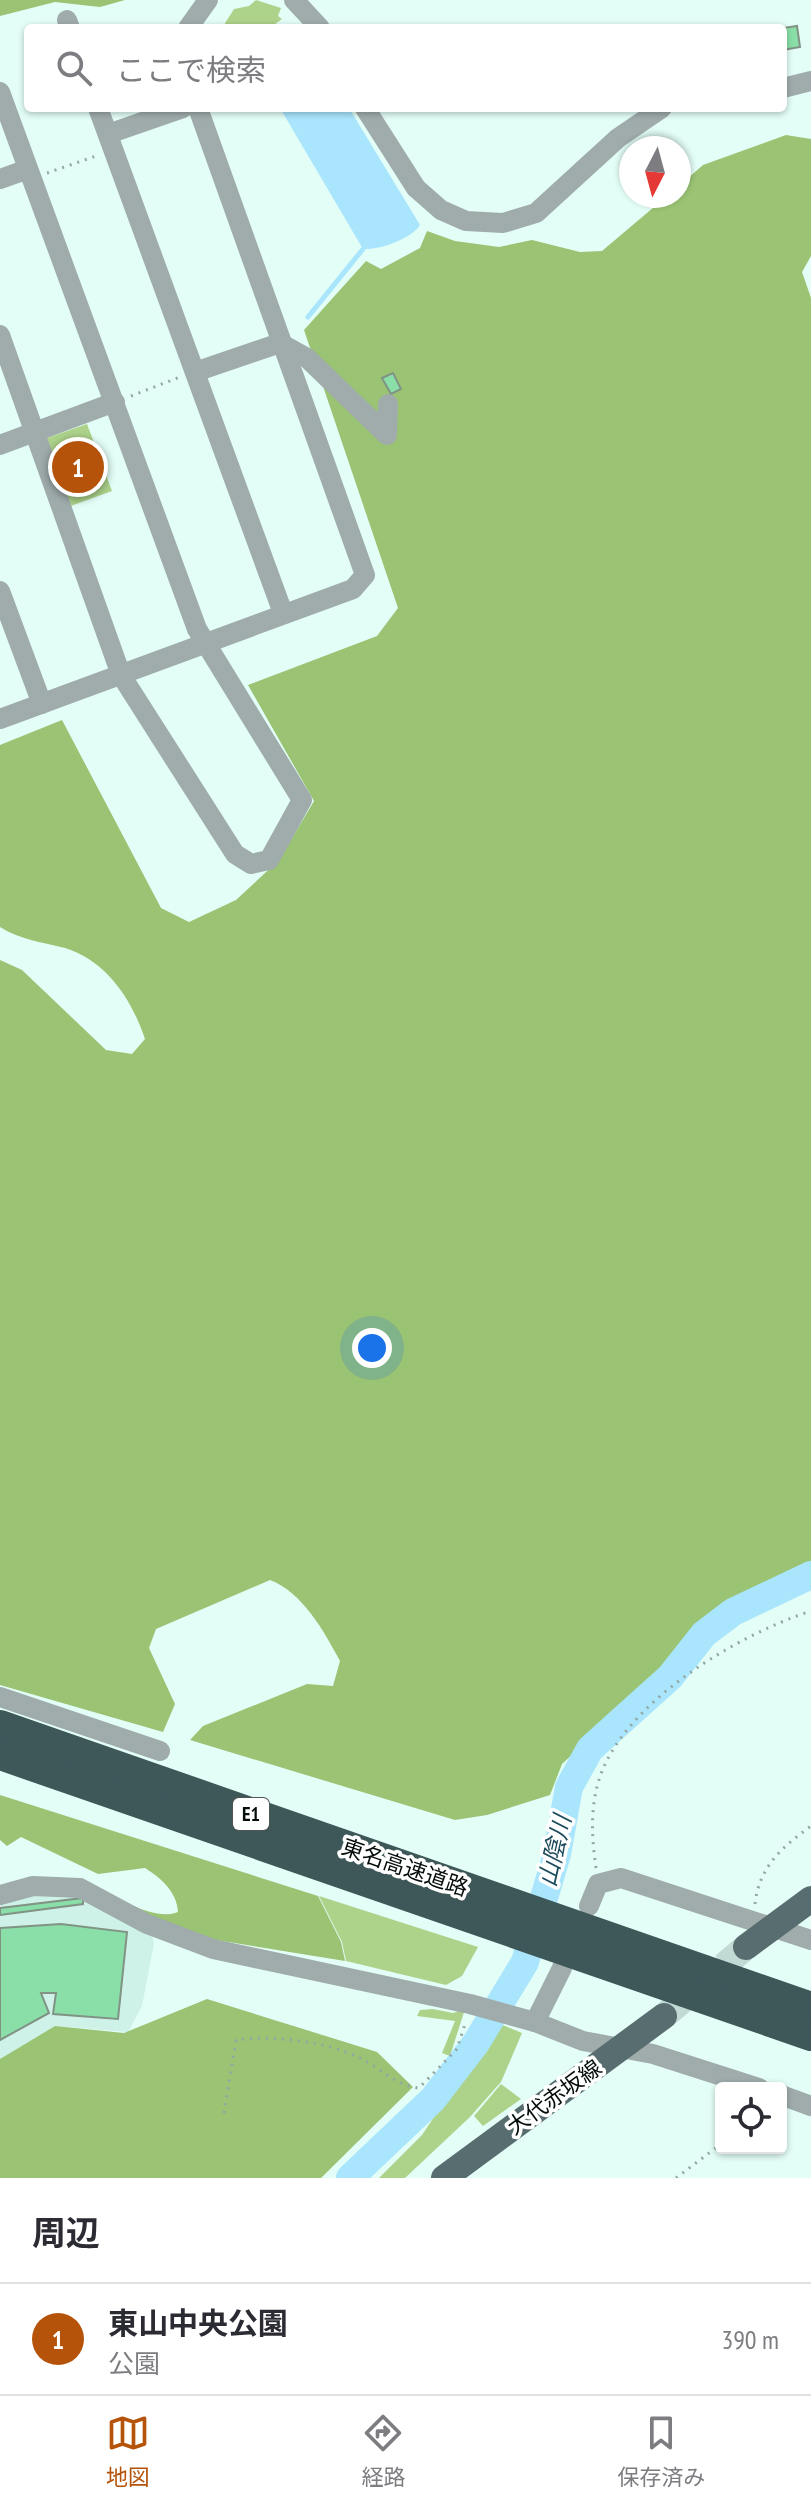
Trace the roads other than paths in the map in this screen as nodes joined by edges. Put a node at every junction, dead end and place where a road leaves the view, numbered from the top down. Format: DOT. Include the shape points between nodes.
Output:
graph roads {
  1 [pos="208,0"];
  2 [pos="294,0"];
  3 [pos="191,24"];
  4 [pos="316,24"];
  5 [pos="811,81"];
  6 [pos="787,87"];
  7 [pos="0,92"];
  8 [pos="100,112"];
  9 [pos="171,112"];
  10 [pos="199,112"];
  11 [pos="368,112"];
  12 [pos="656,112"];
  13 [pos="108,134"];
  14 [pos="30,174"];
  15 [pos="0,179"];
  16 [pos="0,335"];
  17 [pos="280,343"];
  18 [pos="195,372"];
  19 [pos="115,402"];
  20 [pos="388,404"];
  21 [pos="37,431"];
  22 [pos="0,445"];
  23 [pos="0,591"];
  24 [pos="283,613"];
  25 [pos="206,642"];
  26 [pos="121,675"];
  27 [pos="42,704"];
  28 [pos="0,719"];
  29 [pos="0,1697"];
  30 [pos="0,1725"];
  31 [pos="160,1751"];
  32 [pos="0,1755"];
  33 [pos="0,1895"];
  34 [pos="811,1899"];
  35 [pos="499,1912"];
  36 [pos="776,1926"];
  37 [pos="572,1937"];
  38 [pos="811,1940"];
  39 [pos="746,1947"];
  40 [pos="811,2007"];
  41 [pos="664,2016"];
  42 [pos="530,2021"];
  43 [pos="811,2036"];
  44 [pos="621,2049"];
  45 [pos="740,2082"];
  46 [pos="787,2097"];
  47 [pos="811,2106"];
  48 [pos="444,2178"];
  1 -- 3 [label="street"];
  2 -- 4 [label="street"];
  5 -- 6 [label="street"];
  7 -- 14 [label="street"];
  8 -- 13 [label="street"];
  9 -- 13 [label="street"];
  10 -- 17 [label="street"];
  11 -- 12 [label="street" via="416,188 441,210 466,221 503,223 536,213 618,138"];
  13 -- 18 [label="street"];
  14 -- 15 [label="street"];
  14 -- 19 [label="street"];
  16 -- 21 [label="street"];
  17 -- 18 [label="street"];
  17 -- 20 [label="street" via="307,358 387,435"];
  17 -- 24 [label="street" via="365,575 353,589"];
  18 -- 24 [label="street"];
  19 -- 21 [label="street"];
  19 -- 25 [label="street"];
  21 -- 22 [label="street"];
  21 -- 26 [label="street"];
  23 -- 27 [label="street"];
  24 -- 25 [label="street"];
  25 -- 26 [label="street"];
  25 -- 26 [label="street" via="302,800 269,860 251,864 235,854"];
  26 -- 27 [label="street"];
  27 -- 28 [label="street"];
  29 -- 31 [label="street"];
  30 -- 35 [label="highway, 東名高速道路 / E1"];
  32 -- 35 [label="highway, 東名高速道路 / E1" via="233,1839"];
  33 -- 42 [label="street" via="33,1886 80,1888 147,1924 213,1949"];
  34 -- 36 [label="main road"];
  35 -- 37 [label="highway, 東名高速道路 / E1"];
  36 -- 37 [label="street" via="621,1878 598,1884"];
  36 -- 38 [label="street"];
  36 -- 39 [label="main road"];
  37 -- 40 [label="highway, 東名高速道路 / E1"];
  37 -- 42 [label="street"];
  37 -- 43 [label="highway, 東名高速道路 / E1"];
  41 -- 44 [label="main road, 大代赤坂線"];
  42 -- 44 [label="street"];
  44 -- 45 [label="street"];
  44 -- 48 [label="main road, 大代赤坂線"];
  46 -- 47 [label="street"];
}
